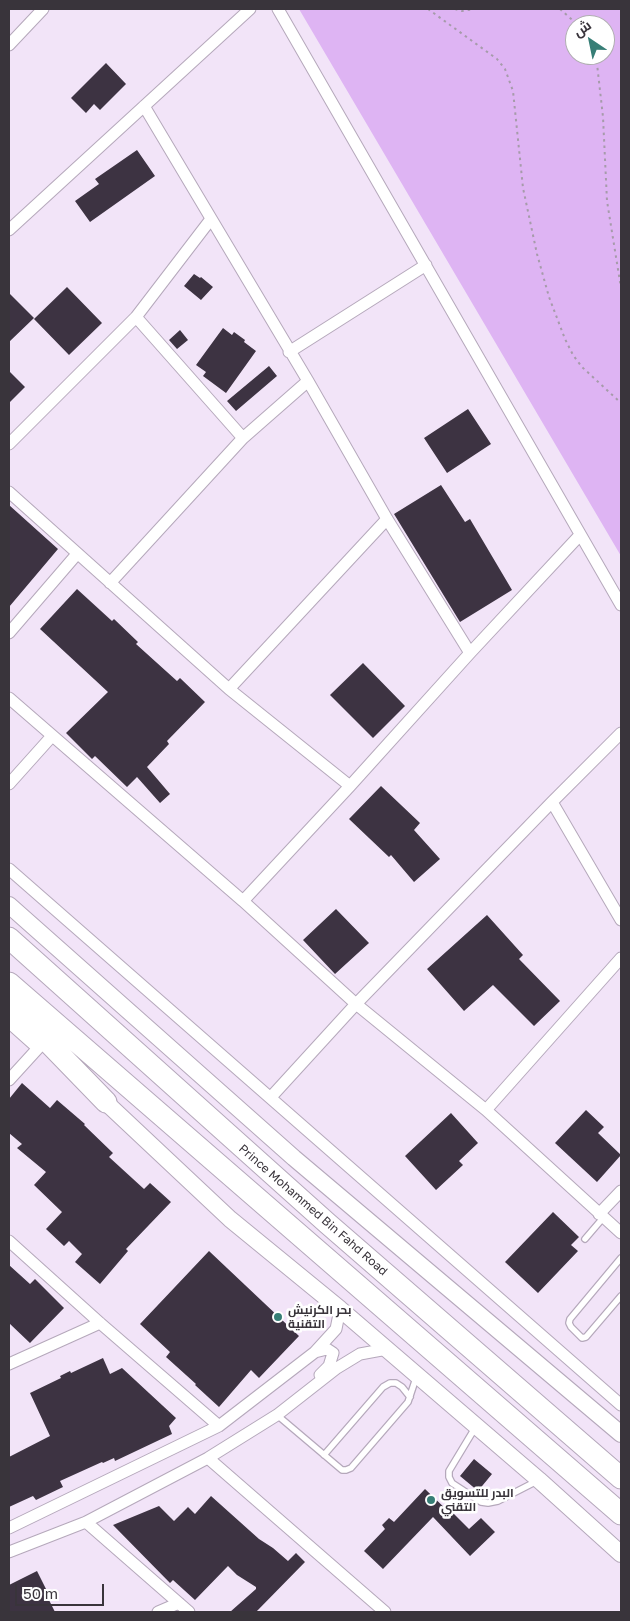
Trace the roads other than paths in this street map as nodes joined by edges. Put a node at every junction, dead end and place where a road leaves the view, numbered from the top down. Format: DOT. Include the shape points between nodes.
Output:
graph roads {
  1 [pos="44,9"];
  2 [pos="250,9"];
  3 [pos="278,9"];
  4 [pos="9,45"];
  5 [pos="144,106"];
  6 [pos="211,219"];
  7 [pos="9,230"];
  8 [pos="426,264"];
  9 [pos="136,317"];
  10 [pos="289,352"];
  11 [pos="308,381"];
  12 [pos="243,438"];
  13 [pos="9,444"];
  14 [pos="9,492"];
  15 [pos="386,519"];
  16 [pos="580,535"];
  17 [pos="77,554"];
  18 [pos="110,583"];
  19 [pos="621,605"];
  20 [pos="9,633"];
  21 [pos="470,653"];
  22 [pos="228,690"];
  23 [pos="9,698"];
  24 [pos="621,734"];
  25 [pos="52,736"];
  26 [pos="9,784"];
  27 [pos="350,786"];
  28 [pos="552,802"];
  29 [pos="9,869"];
  30 [pos="243,901"];
  31 [pos="9,905"];
  32 [pos="621,920"];
  33 [pos="9,938"];
  34 [pos="621,958"];
  35 [pos="9,983"];
  36 [pos="9,1002"];
  37 [pos="356,1004"];
  38 [pos="9,1019"];
  39 [pos="40,1046"];
  40 [pos="9,1080"];
  41 [pos="271,1097"];
  42 [pos="106,1102"];
  43 [pos="486,1110"];
  44 [pos="621,1191"];
  45 [pos="601,1216"];
  46 [pos="621,1233"];
  47 [pos="585,1239"];
  48 [pos="9,1241"];
  49 [pos="621,1258"];
  50 [pos="621,1296"];
  51 [pos="340,1309"];
  52 [pos="100,1323"];
  53 [pos="387,1349"];
  54 [pos="315,1352"];
  55 [pos="9,1364"];
  56 [pos="417,1375"];
  57 [pos="410,1397"];
  58 [pos="621,1405"];
  59 [pos="276,1415"];
  60 [pos="219,1426"];
  61 [pos="476,1426"];
  62 [pos="621,1434"];
  63 [pos="324,1455"];
  64 [pos="208,1458"];
  65 [pos="621,1478"];
  66 [pos="539,1480"];
  67 [pos="621,1514"];
  68 [pos="86,1522"];
  69 [pos="9,1528"];
  70 [pos="9,1552"];
  71 [pos="621,1554"];
  72 [pos="179,1603"];
  73 [pos="158,1612"];
  74 [pos="189,1612"];
  75 [pos="385,1612"];
  1 -- 4 [label="street"];
  2 -- 5 [label="street"];
  3 -- 8 [label="street"];
  5 -- 6 [label="street"];
  5 -- 7 [label="street"];
  6 -- 9 [label="street"];
  6 -- 10 [label="street"];
  8 -- 10 [label="street"];
  8 -- 16 [label="street"];
  9 -- 12 [label="street"];
  9 -- 13 [label="street"];
  10 -- 11 [label="street"];
  11 -- 12 [label="street"];
  11 -- 15 [label="street"];
  12 -- 18 [label="street"];
  14 -- 17 [label="street"];
  15 -- 21 [label="street"];
  15 -- 22 [label="street"];
  16 -- 19 [label="street"];
  16 -- 21 [label="street"];
  17 -- 18 [label="street"];
  17 -- 20 [label="street"];
  18 -- 22 [label="street"];
  21 -- 27 [label="street"];
  22 -- 27 [label="street"];
  23 -- 25 [label="street"];
  24 -- 28 [label="street"];
  25 -- 26 [label="street"];
  25 -- 30 [label="street"];
  27 -- 30 [label="street"];
  28 -- 32 [label="street"];
  28 -- 37 [label="street"];
  29 -- 41 [label="street"];
  30 -- 37 [label="street"];
  31 -- 62 [label="main road" via="294,1158"];
  33 -- 65 [label="highway, Prince Mohammed Bin Fahd Road" via="327,1223"];
  34 -- 43 [label="street"];
  35 -- 67 [label="highway"];
  36 -- 42 [label="highway"];
  37 -- 41 [label="street"];
  37 -- 43 [label="street"];
  38 -- 39 [label="main road"];
  39 -- 40 [label="street"];
  39 -- 42 [label="main road"];
  41 -- 58 [label="street"];
  42 -- 51 [label="main road" via="230,1219"];
  43 -- 45 [label="street"];
  44 -- 45 [label="street"];
  45 -- 46 [label="street"];
  45 -- 47 [label="lane"];
  48 -- 52 [label="street"];
  49 -- 50 [label="lane" via="569,1324 582,1338 586,1337"];
  51 -- 53 [label="main road"];
  51 -- 54 [label="street" via="336,1329"];
  52 -- 55 [label="street"];
  52 -- 60 [label="street"];
  53 -- 56 [label="main road"];
  53 -- 59 [label="street" via="360,1354"];
  54 -- 59 [label="street" via="327,1349 333,1353 329,1366"];
  54 -- 60 [label="street"];
  56 -- 57 [label="lane"];
  56 -- 61 [label="main road"];
  57 -- 63 [label="lane" via="396,1383 383,1387"];
  57 -- 63 [label="lane" via="351,1468 342,1470"];
  59 -- 63 [label="lane"];
  59 -- 64 [label="street"];
  60 -- 69 [label="street"];
  61 -- 66 [label="main road"];
  61 -- 66 [label="lane" via="448,1471 452,1484 488,1503"];
  64 -- 68 [label="street"];
  64 -- 75 [label="street"];
  66 -- 71 [label="main road"];
  68 -- 70 [label="street"];
  68 -- 72 [label="street"];
  72 -- 73 [label="street"];
  72 -- 74 [label="street"];
}
